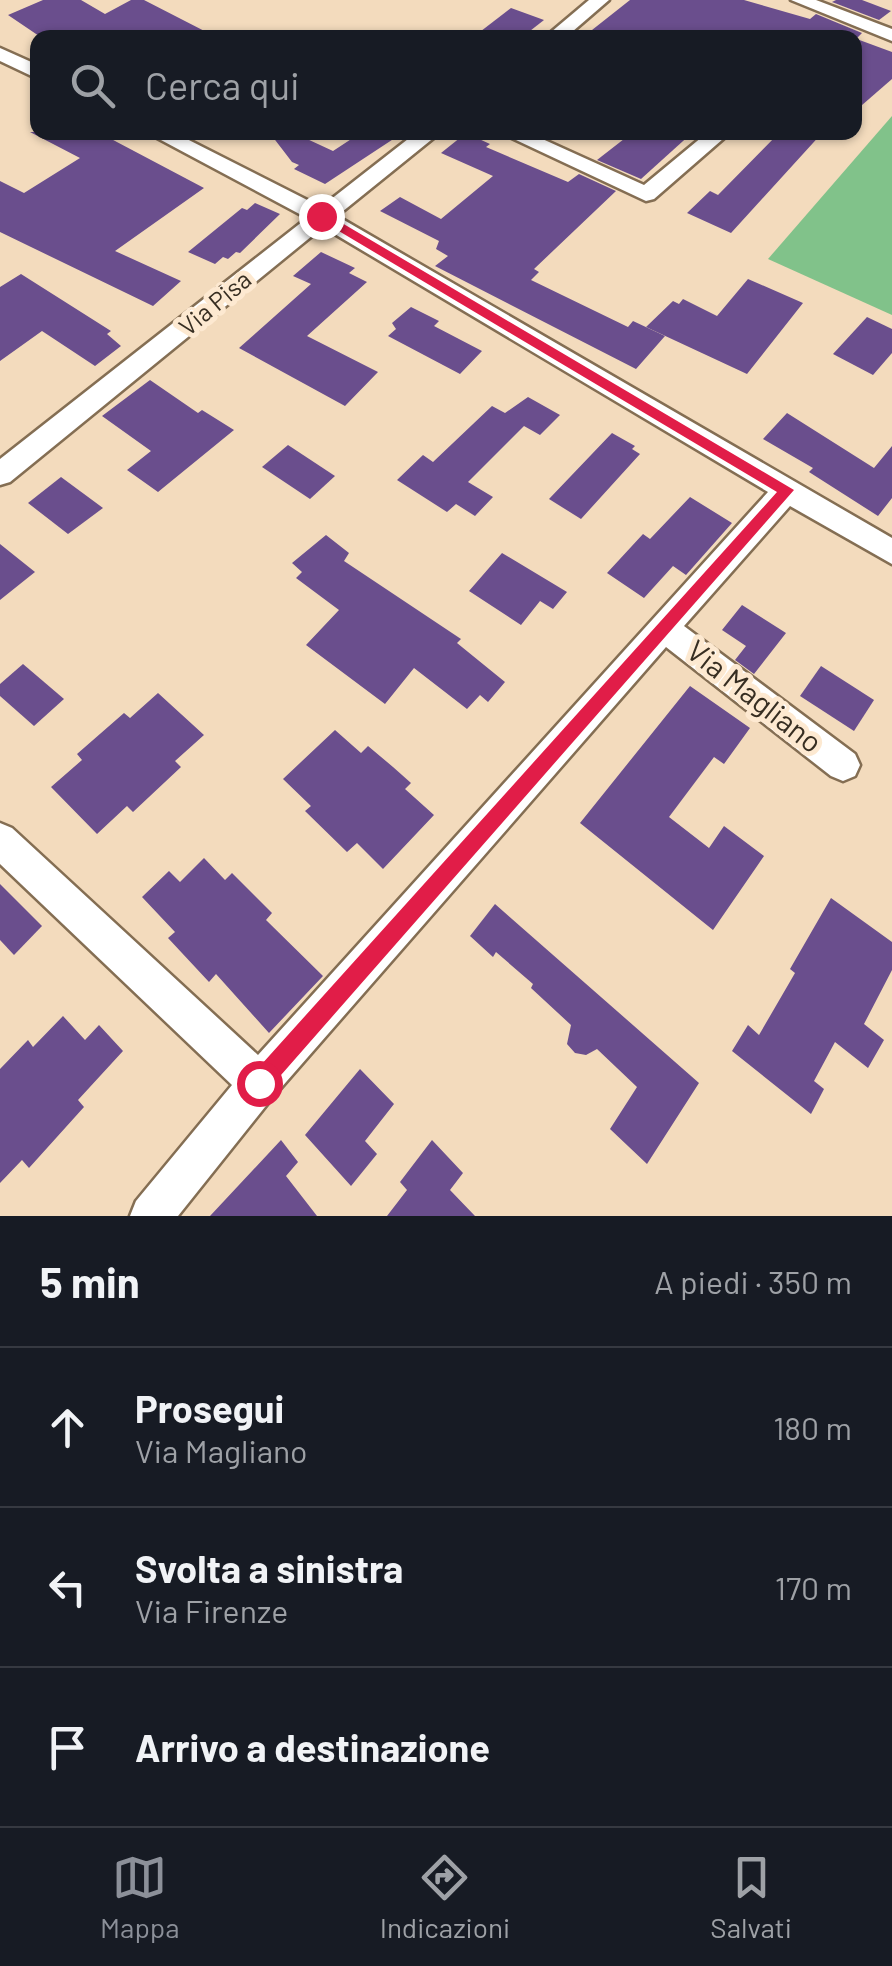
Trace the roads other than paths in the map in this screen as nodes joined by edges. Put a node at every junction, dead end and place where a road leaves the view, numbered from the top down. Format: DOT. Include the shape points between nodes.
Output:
graph roads {
  1 [pos="600,0"];
  2 [pos="800,0"];
  3 [pos="563,30"];
  4 [pos="892,35"];
  5 [pos="0,54"];
  6 [pos="30,69"];
  7 [pos="172,140"];
  8 [pos="421,140"];
  9 [pos="527,140"];
  10 [pos="711,140"];
  11 [pos="321,216"];
  12 [pos="0,474"];
  13 [pos="787,490"];
  14 [pos="892,552"];
  15 [pos="665,629"];
  16 [pos="843,765"];
  17 [pos="0,840"];
  18 [pos="259,1083"];
  19 [pos="152,1216"];
  1 -- 3 [label="street"];
  2 -- 4 [label="street"];
  5 -- 6 [label="street"];
  7 -- 11 [label="street"];
  8 -- 11 [label="street, Via Pisa"];
  9 -- 10 [label="street" via="646,194"];
  11 -- 12 [label="street, Via Pisa"];
  11 -- 13 [label="street"];
  13 -- 14 [label="street"];
  13 -- 15 [label="street, Via Magliano"];
  15 -- 16 [label="street, Via Magliano"];
  15 -- 18 [label="street, Via Magliano"];
  17 -- 18 [label="street"];
  18 -- 19 [label="street, Via Magliano"];
}
